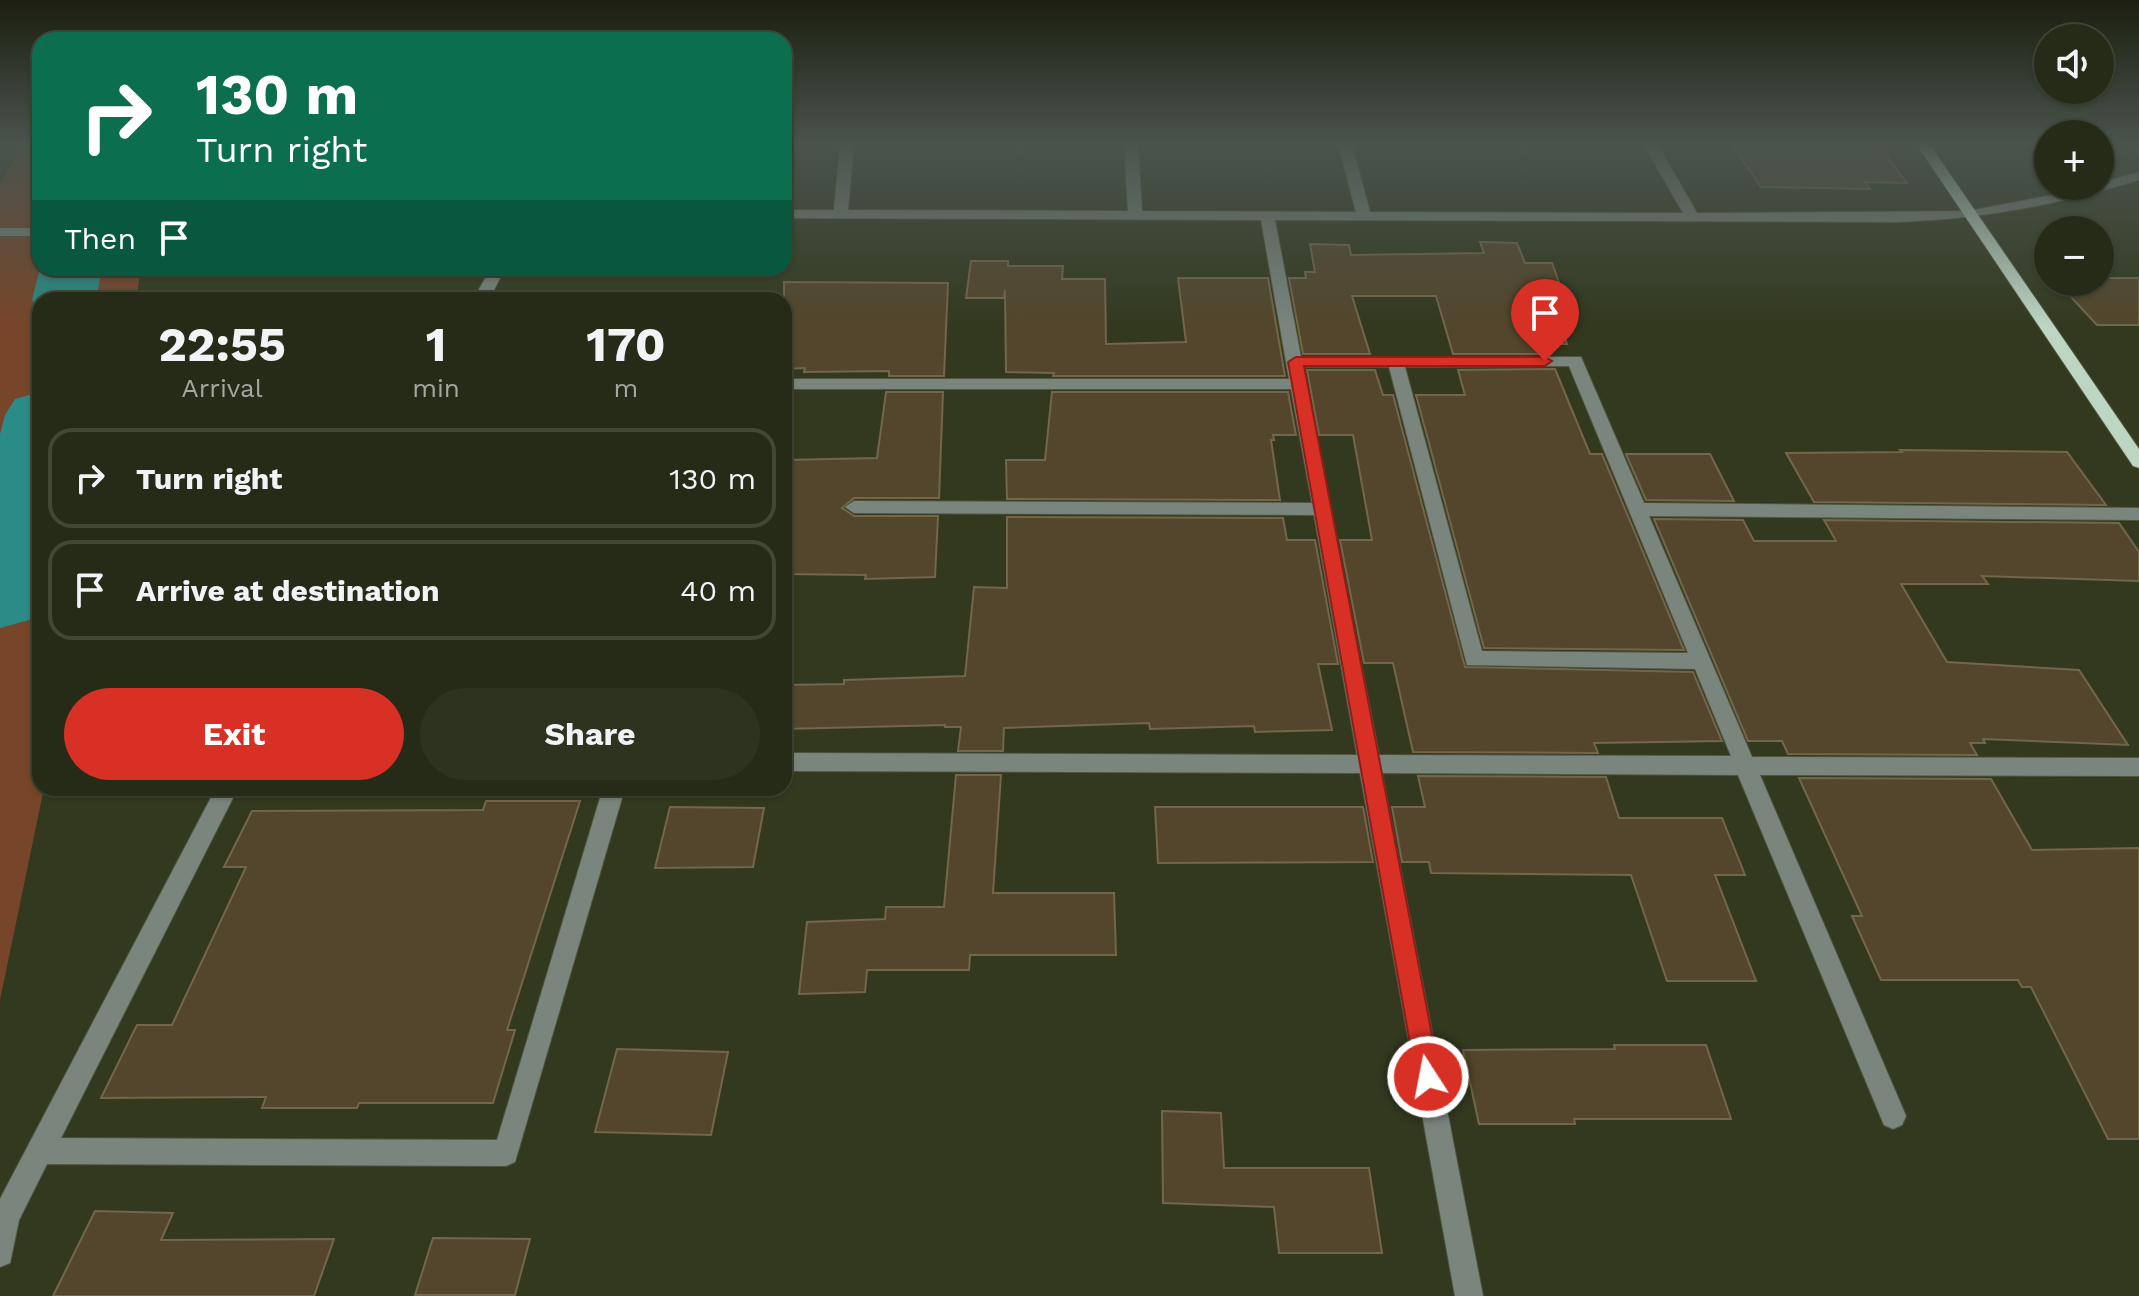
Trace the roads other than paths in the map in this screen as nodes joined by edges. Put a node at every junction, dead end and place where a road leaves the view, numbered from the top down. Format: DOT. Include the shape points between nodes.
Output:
graph roads {
  1 [pos="842,205"];
  2 [pos="1134,205"];
  3 [pos="1361,205"];
  4 [pos="1685,205"];
  5 [pos="1962,205"];
  6 [pos="2018,205"];
  7 [pos="792,214"];
  8 [pos="841,215"];
  9 [pos="1135,215"];
  10 [pos="1968,215"];
  11 [pos="1267,216"];
  12 [pos="1364,216"];
  13 [pos="1692,217"];
  14 [pos="0,232"];
  15 [pos="32,232"];
  16 [pos="1396,362"];
  17 [pos="1298,373"];
  18 [pos="792,384"];
  19 [pos="2139,462"];
  20 [pos="854,507"];
  21 [pos="1322,509"];
  22 [pos="1636,509"];
  23 [pos="2139,514"];
  24 [pos="1702,661"];
  25 [pos="792,762"];
  26 [pos="1369,764"];
  27 [pos="1747,766"];
  28 [pos="2139,767"];
  29 [pos="223,796"];
  30 [pos="612,796"];
  31 [pos="1893,1116"];
  32 [pos="38,1151"];
  33 [pos="0,1253"];
  34 [pos="1469,1296"];
  1 -- 8 [label="street"];
  2 -- 9 [label="street"];
  3 -- 12 [label="street"];
  4 -- 13 [label="street"];
  5 -- 10 [label="main road"];
  6 -- 10 [label="street"];
  7 -- 8 [label="street"];
  8 -- 9 [label="street"];
  9 -- 11 [label="street"];
  10 -- 13 [label="street"];
  10 -- 19 [label="main road"];
  11 -- 12 [label="street"];
  11 -- 17 [label="street"];
  12 -- 13 [label="street"];
  14 -- 15 [label="street"];
  16 -- 17 [label="street"];
  16 -- 22 [label="street" via="1575,361"];
  16 -- 24 [label="street" via="1474,659"];
  17 -- 18 [label="street"];
  17 -- 21 [label="street"];
  20 -- 21 [label="street"];
  21 -- 26 [label="street"];
  22 -- 23 [label="street"];
  22 -- 24 [label="street"];
  24 -- 27 [label="street"];
  25 -- 26 [label="street"];
  26 -- 27 [label="street"];
  26 -- 34 [label="street"];
  27 -- 28 [label="street"];
  27 -- 31 [label="street"];
  29 -- 32 [label="street"];
  30 -- 32 [label="street" via="506,1153"];
  32 -- 33 [label="street" via="5,1218"];
}
